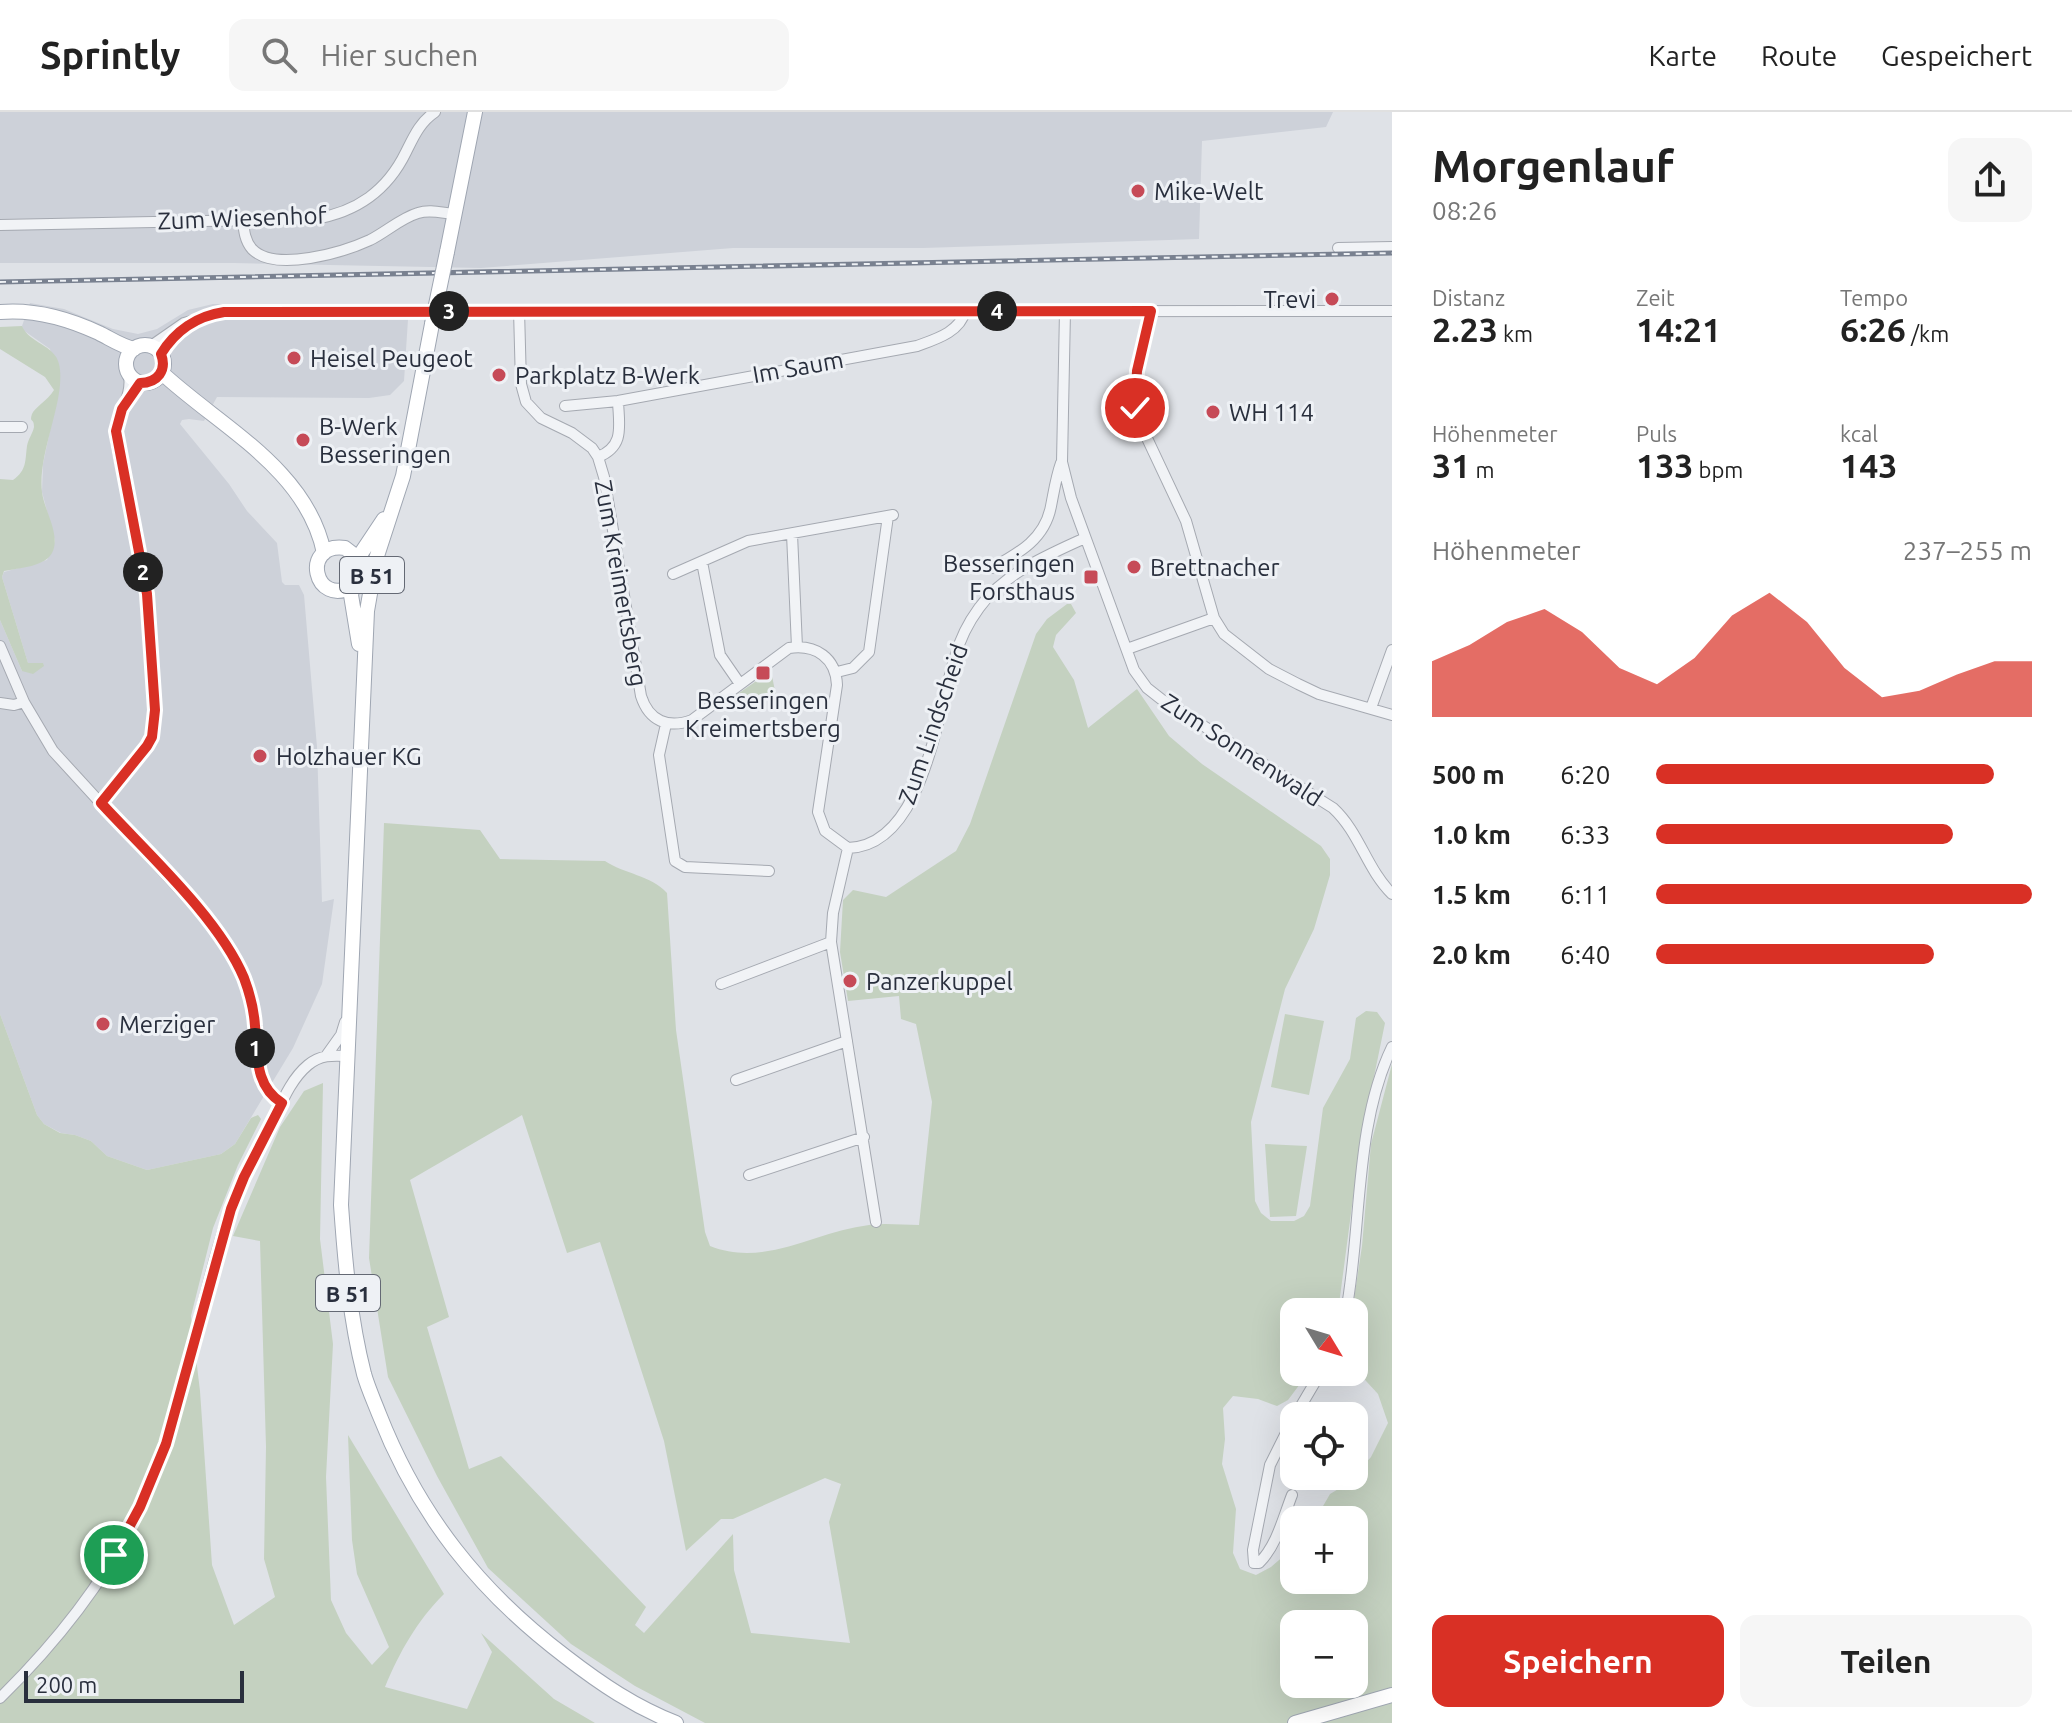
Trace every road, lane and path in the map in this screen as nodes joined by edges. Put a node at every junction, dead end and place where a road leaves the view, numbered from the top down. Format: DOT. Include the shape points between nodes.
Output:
graph roads {
  1 [pos="435,112"];
  2 [pos="475,112"];
  3 [pos="454,214"];
  4 [pos="243,221"];
  5 [pos="0,225"];
  6 [pos="1392,247"];
  7 [pos="1338,248"];
  8 [pos="519,310"];
  9 [pos="965,311"];
  10 [pos="1065,311"];
  11 [pos="1151,311"];
  12 [pos="1392,311"];
  13 [pos="0,312"];
  14 [pos="156,350"];
  15 [pos="130,354"];
  16 [pos="146,378"];
  17 [pos="618,401"];
  18 [pos="565,406"];
  19 [pos="0,427"];
  20 [pos="22,427"];
  21 [pos="598,457"];
  22 [pos="1062,462"];
  23 [pos="400,487"];
  24 [pos="792,534"];
  25 [pos="1085,538"];
  26 [pos="329,550"];
  27 [pos="355,555"];
  28 [pos="702,562"];
  29 [pos="992,568"];
  30 [pos="673,574"];
  31 [pos="353,586"];
  32 [pos="338,591"];
  33 [pos="1214,618"];
  34 [pos="357,630"];
  35 [pos="0,646"];
  36 [pos="797,647"];
  37 [pos="1127,649"];
  38 [pos="1392,650"];
  39 [pos="363,668"];
  40 [pos="837,672"];
  41 [pos="740,684"];
  42 [pos="24,702"];
  43 [pos="0,703"];
  44 [pos="1371,708"];
  45 [pos="1392,715"];
  46 [pos="666,724"];
  47 [pos="101,803"];
  48 [pos="848,848"];
  49 [pos="769,871"];
  50 [pos="1392,894"];
  51 [pos="831,942"];
  52 [pos="721,984"];
  53 [pos="351,996"];
  54 [pos="847,1041"];
  55 [pos="1392,1047"];
  56 [pos="326,1056"];
  57 [pos="347,1056"];
  58 [pos="736,1080"];
  59 [pos="282,1103"];
  60 [pos="864,1137"];
  61 [pos="749,1175"];
  62 [pos="876,1222"];
  63 [pos="1348,1298"];
  64 [pos="1280,1442"];
  65 [pos="1292,1495"];
  66 [pos="1392,1695"];
  67 [pos="0,1698"];
  68 [pos="676,1723"];
  69 [pos="1295,1723"];
  1 -- 4 [label="street, Zum Wiesenhof" via="421,123 396,173 356,207 314,219"];
  2 -- 3 [label="main road, B 51"];
  3 -- 4 [label="street" via="423,211 352,247 286,260 273,260 252,249"];
  3 -- 23 [label="main road, B 51, bridge"];
  4 -- 5 [label="street, Zum Wiesenhof"];
  6 -- 7 [label="street"];
  8 -- 9 [label="street"];
  8 -- 14 [label="street" via="224,312 200,318"];
  8 -- 21 [label="street, Zum Kreimertsberg" via="526,402"];
  9 -- 10 [label="street"];
  9 -- 17 [label="street, Im Saum" via="947,333 917,346"];
  10 -- 11 [label="street"];
  10 -- 22 [label="street, Zum Sonnenwald"];
  11 -- 12 [label="street"];
  11 -- 33 [label="street" via="1137,371 1135,408 1186,521"];
  13 -- 15 [label="main road" via="59,319"];
  14 -- 15 [label="main road"];
  14 -- 16 [label="main road" via="164,363"];
  15 -- 16 [label="main road"];
  16 -- 26 [label="main road" via="203,408 268,461 301,501"];
  16 -- 47 [label="street" via="130,387 116,440 147,594 155,710 147,746"];
  17 -- 18 [label="street, Im Saum"];
  17 -- 21 [label="street" via="616,443"];
  19 -- 20 [label="street"];
  21 -- 46 [label="street, Zum Kreimertsberg" via="641,696 647,711"];
  22 -- 25 [label="street, Zum Sonnenwald"];
  22 -- 29 [label="street, Zum Sonnenwald" via="1043,529 1022,551"];
  23 -- 27 [label="main road, B 51" via="376,532"];
  23 -- 39 [label="main road, B 51" via="372,573"];
  24 -- 28 [label="street" via="748,541"];
  24 -- 36 [label="street"];
  24 -- 40 [label="street" via="890,515 869,652 853,668"];
  25 -- 37 [label="street, Zum Sonnenwald"];
  25 -- 48 [label="street, Zum Lindscheid" via="1002,582 981,605 955,656 926,762 908,806 876,842"];
  26 -- 27 [label="main road"];
  26 -- 32 [label="main road" via="318,561 317,575 325,587"];
  27 -- 31 [label="main road" via="361,572"];
  28 -- 30 [label="street"];
  28 -- 41 [label="street" via="720,655"];
  31 -- 32 [label="main road"];
  31 -- 34 [label="main road, B 51"];
  32 -- 34 [label="main road, B 51"];
  33 -- 37 [label="street"];
  33 -- 44 [label="street" via="1231,641 1269,669 1319,694"];
  34 -- 39 [label="main road, B 51"];
  35 -- 42 [label="street"];
  36 -- 40 [label="street" via="821,653"];
  36 -- 41 [label="street" via="779,653"];
  37 -- 50 [label="street, Zum Sonnenwald" via="1138,677 1154,694 1342,817"];
  38 -- 44 [label="street"];
  39 -- 53 [label="main road, B 51"];
  40 -- 48 [label="street" via="818,812 825,831"];
  41 -- 46 [label="street" via="692,720"];
  42 -- 43 [label="street"];
  42 -- 47 [label="street" via="53,751"];
  44 -- 45 [label="street"];
  46 -- 49 [label="street" via="659,755 675,861 685,867"];
  47 -- 59 [label="street" via="204,916 231,954 251,1001 259,1071"];
  48 -- 51 [label="street"];
  51 -- 52 [label="street"];
  51 -- 54 [label="street"];
  53 -- 56 [label="street" via="341,1035"];
  53 -- 57 [label="main road, B 51"];
  54 -- 58 [label="street"];
  54 -- 60 [label="street"];
  55 -- 63 [label="street" via="1366,1142"];
  56 -- 57 [label="street"];
  56 -- 59 [label="street" via="303,1070"];
  57 -- 68 [label="main road, B 51" via="341,1205 347,1286 365,1377 418,1498 472,1571 518,1618 630,1702"];
  59 -- 67 [label="street" via="224,1229 179,1402 140,1507 86,1599"];
  60 -- 61 [label="street"];
  60 -- 62 [label="street"];
  64 -- 65 [label="street" via="1270,1465 1254,1563 1275,1541"];
  66 -- 69 [label="main road"];
}
